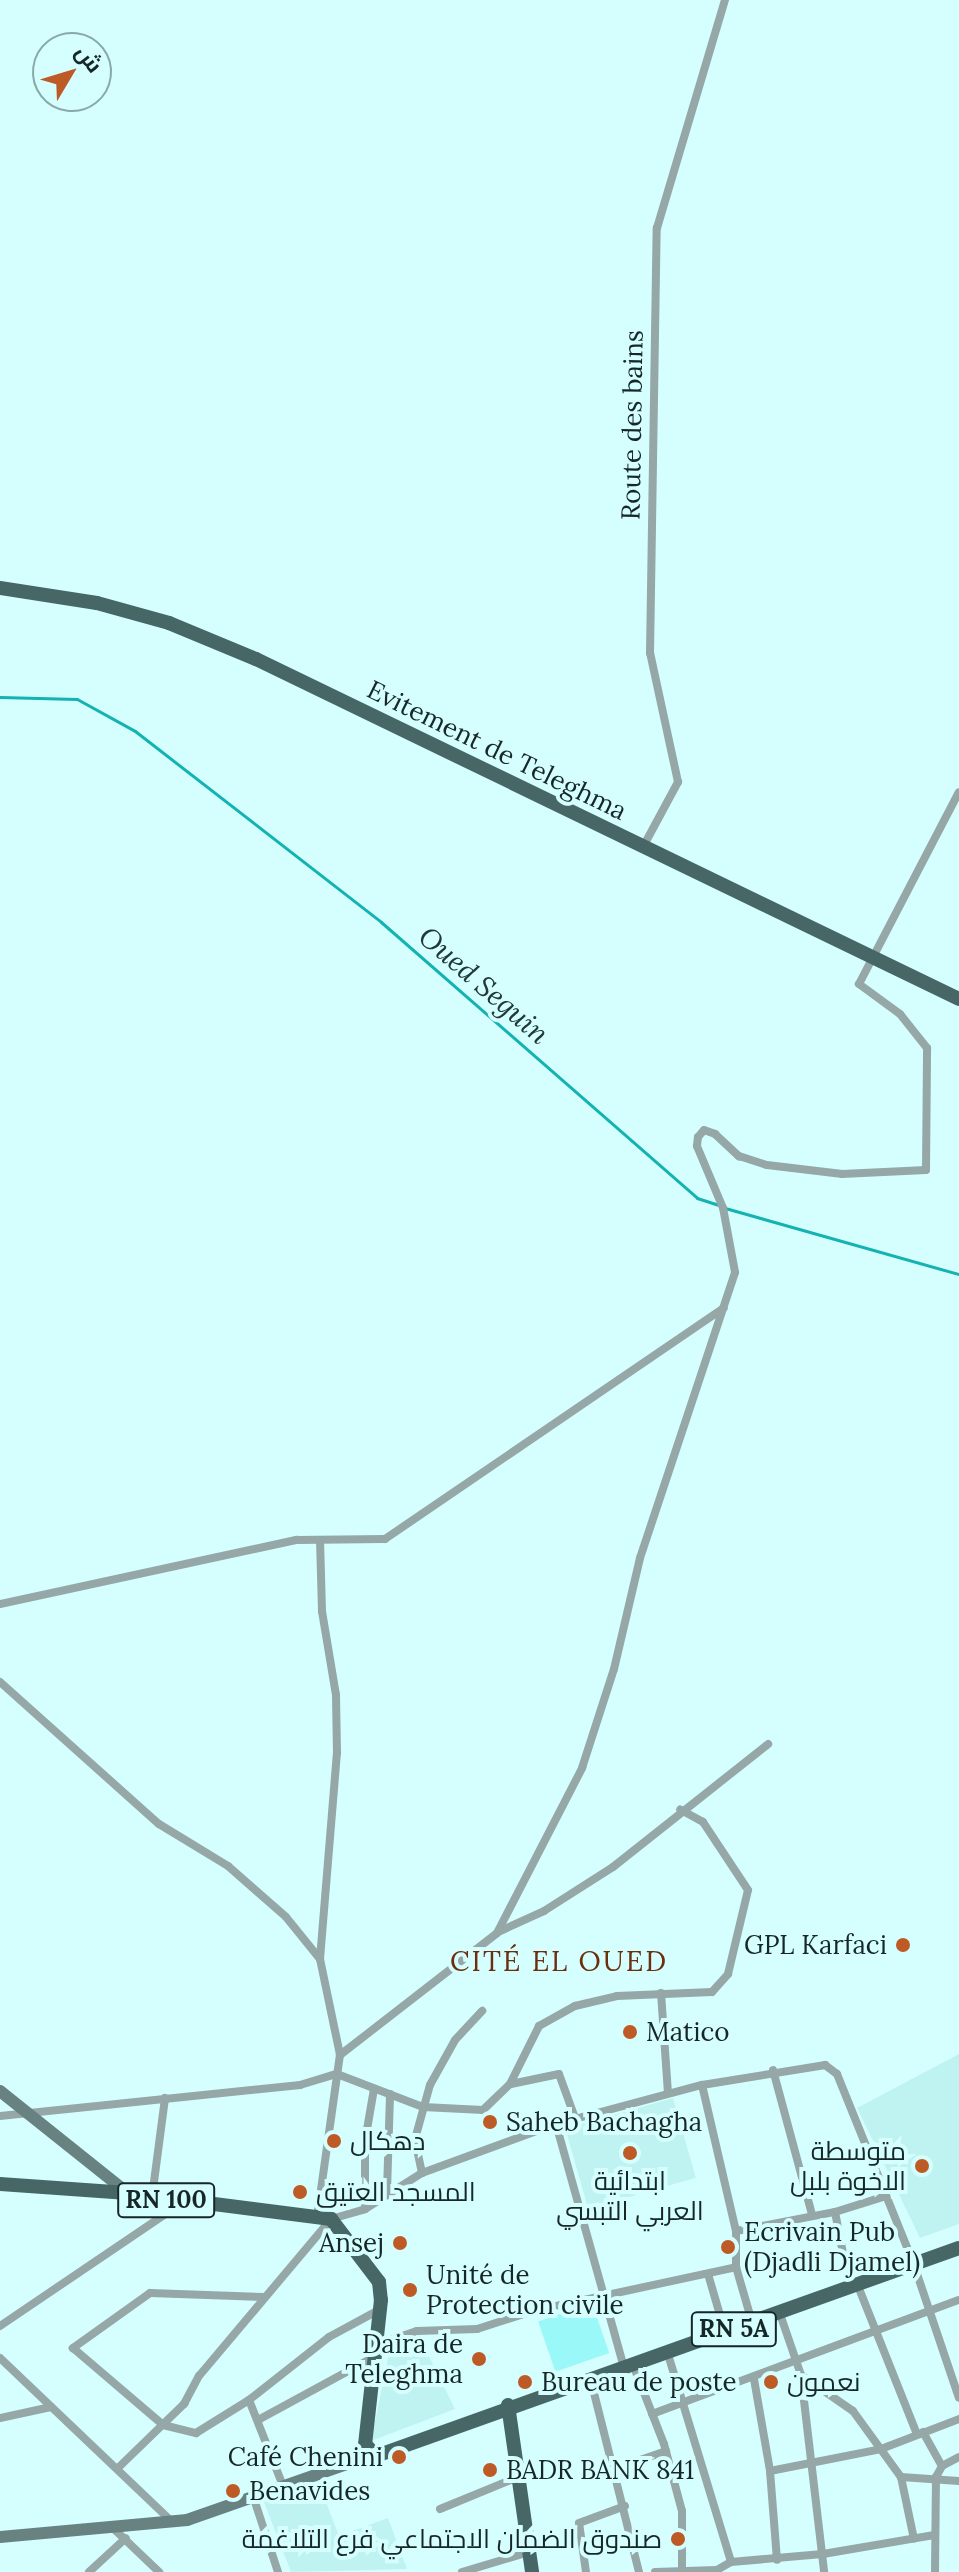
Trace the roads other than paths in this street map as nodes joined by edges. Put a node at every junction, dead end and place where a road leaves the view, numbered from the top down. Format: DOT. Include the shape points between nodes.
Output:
graph roads {
  1 [pos="725,0"];
  2 [pos="0,588"];
  3 [pos="959,792"];
  4 [pos="643,848"];
  5 [pos="874,960"];
  6 [pos="959,999"];
  7 [pos="724,1308"];
  8 [pos="320,1540"];
  9 [pos="0,1604"];
  10 [pos="0,1682"];
  11 [pos="768,1744"];
  12 [pos="680,1809"];
  13 [pos="497,1933"];
  14 [pos="320,1959"];
  15 [pos="661,1993"];
  16 [pos="482,2011"];
  17 [pos="340,2055"];
  18 [pos="773,2070"];
  19 [pos="337,2074"];
  20 [pos="510,2084"];
  21 [pos="702,2085"];
  22 [pos="374,2089"];
  23 [pos="0,2091"];
  24 [pos="668,2092"];
  25 [pos="390,2094"];
  26 [pos="165,2098"];
  27 [pos="423,2107"];
  28 [pos="29,2114"];
  29 [pos="0,2116"];
  30 [pos="575,2118"];
  31 [pos="556,2124"];
  32 [pos="422,2173"];
  33 [pos="0,2184"];
  34 [pos="387,2191"];
  35 [pos="128,2193"];
  36 [pos="886,2196"];
  37 [pos="152,2197"];
  38 [pos="183,2202"];
  39 [pos="365,2209"];
  40 [pos="835,2212"];
  41 [pos="812,2215"];
  42 [pos="324,2219"];
  43 [pos="736,2231"];
  44 [pos="959,2248"];
  45 [pos="914,2265"];
  46 [pos="736,2267"];
  47 [pos="708,2274"];
  48 [pos="854,2287"];
  49 [pos="264,2297"];
  50 [pos="603,2299"];
  51 [pos="959,2300"];
  52 [pos="380,2309"];
  53 [pos="929,2311"];
  54 [pos="780,2314"];
  55 [pos="752,2323"];
  56 [pos="0,2326"];
  57 [pos="877,2331"];
  58 [pos="725,2332"];
  59 [pos="667,2350"];
  60 [pos="375,2351"];
  61 [pos="0,2358"];
  62 [pos="628,2363"];
  63 [pos="797,2364"];
  64 [pos="5,2372"];
  65 [pos="801,2375"];
  66 [pos="590,2376"];
  67 [pos="754,2379"];
  68 [pos="959,2398"];
  69 [pos="249,2400"];
  70 [pos="685,2402"];
  71 [pos="508,2405"];
  72 [pos="51,2407"];
  73 [pos="652,2414"];
  74 [pos="0,2418"];
  75 [pos="959,2419"];
  76 [pos="258,2420"];
  77 [pos="163,2425"];
  78 [pos="920,2433"];
  79 [pos="881,2449"];
  80 [pos="666,2451"];
  81 [pos="373,2455"];
  82 [pos="959,2457"];
  83 [pos="810,2461"];
  84 [pos="942,2466"];
  85 [pos="119,2467"];
  86 [pos="617,2468"];
  87 [pos="770,2471"];
  88 [pos="518,2477"];
  89 [pos="901,2477"];
  90 [pos="936,2477"];
  91 [pos="959,2481"];
  92 [pos="283,2486"];
  93 [pos="253,2496"];
  94 [pos="625,2506"];
  95 [pos="440,2509"];
  96 [pos="169,2519"];
  97 [pos="113,2528"];
  98 [pos="934,2535"];
  99 [pos="0,2537"];
  100 [pos="126,2538"];
  101 [pos="914,2539"];
  102 [pos="529,2552"];
  103 [pos="823,2554"];
  104 [pos="777,2560"];
  105 [pos="731,2562"];
  106 [pos="682,2568"];
  107 [pos="717,2571"];
  108 [pos="89,2572"];
  109 [pos="159,2572"];
  110 [pos="278,2572"];
  111 [pos="462,2572"];
  112 [pos="532,2572"];
  113 [pos="586,2572"];
  114 [pos="639,2572"];
  115 [pos="655,2572"];
  116 [pos="824,2572"];
  117 [pos="933,2572"];
  1 -- 4 [label="street, Route des bains" via="657,228 650,653 674,744 678,782"];
  2 -- 4 [label="main road, Evitement de Teleghma" via="97,603 169,623 256,659"];
  3 -- 5 [label="street"];
  4 -- 5 [label="main road, Evitement de Teleghma"];
  5 -- 6 [label="main road, Evitement de Teleghma"];
  5 -- 7 [label="street" via="859,984 900,1014 927,1048 926,1170 842,1174 767,1165 739,1156 704,1130 697,1146 712,1177 735,1272"];
  7 -- 8 [label="street" via="385,1539"];
  7 -- 13 [label="street" via="640,1558 614,1669 582,1768"];
  8 -- 9 [label="street" via="297,1540"];
  8 -- 14 [label="street" via="337,1753"];
  10 -- 14 [label="street" via="159,1824 228,1866 286,1917"];
  11 -- 12 [label="street"];
  12 -- 13 [label="street" via="613,1867 544,1911"];
  12 -- 15 [label="street" via="703,1822 748,1890 728,1974 712,1992"];
  13 -- 17 [label="street"];
  14 -- 17 [label="street"];
  15 -- 20 [label="street" via="575,2006 539,2026"];
  15 -- 24 [label="street"];
  16 -- 27 [label="street" via="447,2052"];
  17 -- 19 [label="street"];
  18 -- 21 [label="street"];
  18 -- 36 [label="street" via="832,2069"];
  18 -- 41 [label="street"];
  19 -- 22 [label="street"];
  19 -- 26 [label="street" via="300,2085"];
  19 -- 42 [label="street"];
  20 -- 27 [label="street" via="483,2110"];
  20 -- 30 [label="street" via="559,2074"];
  21 -- 24 [label="street"];
  21 -- 43 [label="street"];
  22 -- 25 [label="street"];
  22 -- 39 [label="street" via="365,2141"];
  23 -- 28 [label="street"];
  24 -- 30 [label="street"];
  25 -- 27 [label="street"];
  25 -- 34 [label="street"];
  26 -- 28 [label="street"];
  26 -- 37 [label="street"];
  27 -- 32 [label="street" via="415,2139"];
  28 -- 29 [label="street"];
  28 -- 35 [label="street"];
  30 -- 31 [label="street"];
  31 -- 32 [label="street"];
  31 -- 50 [label="street"];
  32 -- 34 [label="street"];
  33 -- 35 [label="main road, RN 100"];
  34 -- 39 [label="street"];
  35 -- 37 [label="main road, RN 100"];
  36 -- 40 [label="street"];
  36 -- 45 [label="street"];
  37 -- 38 [label="main road, RN 100"];
  38 -- 42 [label="main road, RN 100"];
  38 -- 56 [label="street"];
  39 -- 42 [label="street"];
  40 -- 41 [label="street"];
  40 -- 48 [label="street"];
  41 -- 43 [label="street"];
  42 -- 49 [label="street" via="315,2244"];
  42 -- 52 [label="main road" via="379,2282"];
  43 -- 46 [label="street"];
  44 -- 45 [label="main road, RN 5A"];
  45 -- 48 [label="main road, RN 5A"];
  45 -- 53 [label="street"];
  46 -- 47 [label="street"];
  46 -- 55 [label="street"];
  47 -- 50 [label="street"];
  47 -- 58 [label="street"];
  48 -- 54 [label="main road, RN 5A"];
  48 -- 57 [label="street"];
  49 -- 77 [label="street"];
  49 -- 77 [label="street" via="150,2293 73,2348"];
  50 -- 60 [label="street" via="533,2311 477,2329 417,2331"];
  50 -- 62 [label="street"];
  51 -- 53 [label="street"];
  52 -- 60 [label="main road"];
  52 -- 69 [label="street" via="329,2337"];
  53 -- 57 [label="street"];
  53 -- 68 [label="street"];
  54 -- 55 [label="main road, RN 5A"];
  54 -- 63 [label="street"];
  55 -- 58 [label="main road, RN 5A"];
  57 -- 63 [label="street"];
  57 -- 78 [label="street"];
  58 -- 59 [label="main road, RN 5A"];
  59 -- 62 [label="main road, RN 5A"];
  59 -- 70 [label="street"];
  60 -- 76 [label="street"];
  60 -- 81 [label="main road" via="365,2444"];
  61 -- 64 [label="street"];
  62 -- 66 [label="main road, RN 5A"];
  62 -- 73 [label="street"];
  63 -- 65 [label="street"];
  63 -- 67 [label="street"];
  64 -- 72 [label="street"];
  65 -- 79 [label="street" via="853,2411"];
  65 -- 83 [label="street"];
  66 -- 71 [label="main road, RN 5A"];
  66 -- 86 [label="street"];
  67 -- 70 [label="street"];
  67 -- 87 [label="street"];
  69 -- 76 [label="street"];
  69 -- 77 [label="street" via="196,2433"];
  70 -- 73 [label="street"];
  70 -- 105 [label="street"];
  71 -- 81 [label="main road"];
  71 -- 88 [label="main road"];
  72 -- 74 [label="street"];
  72 -- 85 [label="street"];
  73 -- 80 [label="street"];
  75 -- 78 [label="street"];
  76 -- 92 [label="street"];
  77 -- 85 [label="street"];
  78 -- 79 [label="street"];
  78 -- 84 [label="street"];
  79 -- 83 [label="street"];
  79 -- 89 [label="street"];
  80 -- 86 [label="street"];
  80 -- 106 [label="street" via="682,2511"];
  81 -- 92 [label="street"];
  82 -- 84 [label="street"];
  83 -- 87 [label="street"];
  83 -- 103 [label="street"];
  84 -- 90 [label="street"];
  85 -- 96 [label="street"];
  86 -- 94 [label="street"];
  87 -- 104 [label="street"];
  88 -- 95 [label="street"];
  88 -- 102 [label="main road"];
  89 -- 90 [label="street"];
  89 -- 101 [label="street"];
  90 -- 91 [label="street"];
  90 -- 98 [label="street"];
  92 -- 93 [label="street"];
  93 -- 96 [label="street" via="187,2520"];
  93 -- 110 [label="street"];
  94 -- 113 [label="street" via="579,2523"];
  94 -- 114 [label="street"];
  96 -- 97 [label="street"];
  97 -- 99 [label="street"];
  97 -- 100 [label="street"];
  98 -- 101 [label="street"];
  98 -- 117 [label="street"];
  100 -- 108 [label="street"];
  100 -- 109 [label="street"];
  101 -- 103 [label="street"];
  102 -- 111 [label="street"];
  102 -- 112 [label="main road"];
  103 -- 104 [label="street"];
  103 -- 116 [label="street"];
  104 -- 105 [label="street"];
  105 -- 107 [label="street"];
  106 -- 107 [label="street"];
  106 -- 115 [label="street"];
}
